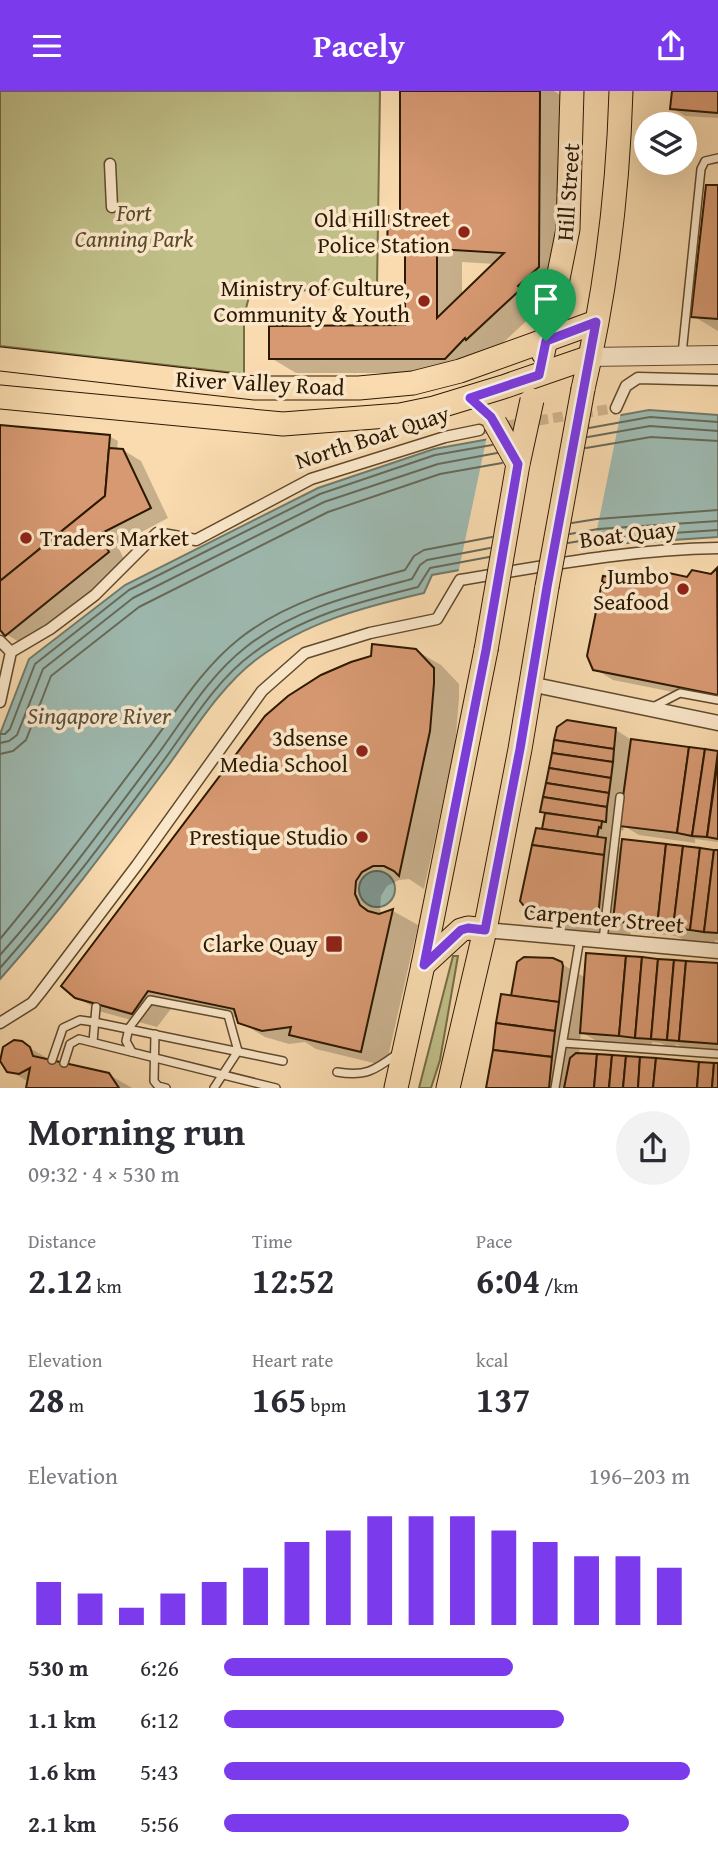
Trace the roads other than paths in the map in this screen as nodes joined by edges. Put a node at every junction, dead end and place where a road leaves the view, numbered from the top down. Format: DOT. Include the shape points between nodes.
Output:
graph roads {
  1 [pos="572,91"];
  2 [pos="621,91"];
  3 [pos="718,156"];
  4 [pos="110,164"];
  5 [pos="113,207"];
  6 [pos="596,322"];
  7 [pos="546,341"];
  8 [pos="682,355"];
  9 [pos="718,355"];
  10 [pos="590,357"];
  11 [pos="0,359"];
  12 [pos="539,375"];
  13 [pos="718,380"];
  14 [pos="0,397"];
  15 [pos="470,398"];
  16 [pos="615,408"];
  17 [pos="487,427"];
  18 [pos="518,464"];
  19 [pos="718,548"];
  20 [pos="0,641"];
  21 [pos="11,652"];
  22 [pos="530,684"];
  23 [pos="718,700"];
  24 [pos="0,702"];
  25 [pos="649,709"];
  26 [pos="718,723"];
  27 [pos="620,797"];
  28 [pos="485,930"];
  29 [pos="580,938"];
  30 [pos="603,940"];
  31 [pos="718,951"];
  32 [pos="424,965"];
  33 [pos="96,1007"];
  34 [pos="94,1022"];
  35 [pos="0,1023"];
  36 [pos="129,1028"];
  37 [pos="155,1034"];
  38 [pos="93,1042"];
  39 [pos="563,1043"];
  40 [pos="404,1049"];
  41 [pos="238,1051"];
  42 [pos="132,1052"];
  43 [pos="718,1054"];
  44 [pos="155,1058"];
  45 [pos="52,1060"];
  46 [pos="283,1061"];
  47 [pos="64,1063"];
  48 [pos="337,1072"];
  49 [pos="225,1075"];
  50 [pos="166,1088"];
  51 [pos="214,1088"];
  52 [pos="276,1088"];
  53 [pos="396,1088"];
  54 [pos="448,1088"];
  55 [pos="555,1088"];
  1 -- 7 [label="main road, Hill Street" via="568,229"];
  2 -- 6 [label="main road, Hill Street" via="614,213"];
  3 -- 8 [label="lane" via="705,161 701,169"];
  4 -- 5 [label="street"];
  6 -- 7 [label="main road, River Valley Road"];
  6 -- 10 [label="main road, Hill Street"];
  7 -- 11 [label="main road, River Valley Road" via="413,383 359,388 255,388"];
  7 -- 12 [label="main road, Hill Street"];
  8 -- 9 [label="street"];
  8 -- 10 [label="street"];
  10 -- 12 [label="main road, River Valley Road"];
  10 -- 22 [label="main road, Hill Street, bridge"];
  12 -- 15 [label="main road, River Valley Road"];
  12 -- 18 [label="main road, Hill Street, bridge"];
  13 -- 16 [label="street" via="638,378 626,386"];
  14 -- 15 [label="main road, River Valley Road" via="283,424 400,415"];
  15 -- 17 [label="main road"];
  17 -- 18 [label="main road, bridge"];
  17 -- 21 [label="street, North Boat Quay" via="311,479 196,540 157,533 95,595"];
  18 -- 32 [label="main road, Hill Street, bridge"];
  19 -- 35 [label="street, Boat Quay" via="576,561 460,580 437,619 305,653 262,691 32,1003"];
  20 -- 21 [label="street"];
  21 -- 24 [label="street"];
  22 -- 25 [label="street"];
  22 -- 28 [label="main road, Hill Street"];
  23 -- 25 [label="lane" via="680,693"];
  25 -- 26 [label="street"];
  27 -- 30 [label="lane"];
  28 -- 29 [label="street, Carpenter Street"];
  28 -- 32 [label="main road" via="461,930"];
  28 -- 54 [label="main road, Hill Street"];
  29 -- 30 [label="street, Carpenter Street"];
  29 -- 39 [label="lane"];
  30 -- 31 [label="street, Carpenter Street"];
  32 -- 40 [label="main road, Hill Street"];
  33 -- 34 [label="lane"];
  34 -- 36 [label="lane"];
  34 -- 38 [label="lane"];
  34 -- 45 [label="lane" via="80,1020 63,1028"];
  36 -- 37 [label="lane"];
  36 -- 41 [label="lane" via="151,1000 227,1015"];
  36 -- 42 [label="lane" via="126,1041"];
  37 -- 41 [label="lane"];
  37 -- 44 [label="lane"];
  38 -- 42 [label="lane"];
  38 -- 47 [label="lane" via="74,1040"];
  39 -- 43 [label="lane"];
  39 -- 55 [label="lane"];
  40 -- 48 [label="lane" via="375,1070"];
  40 -- 53 [label="main road, Hill Street"];
  41 -- 46 [label="lane"];
  41 -- 49 [label="lane"];
  42 -- 44 [label="lane"];
  44 -- 49 [label="lane"];
  44 -- 50 [label="lane" via="154,1081"];
  49 -- 51 [label="lane"];
  49 -- 52 [label="lane"];
}
